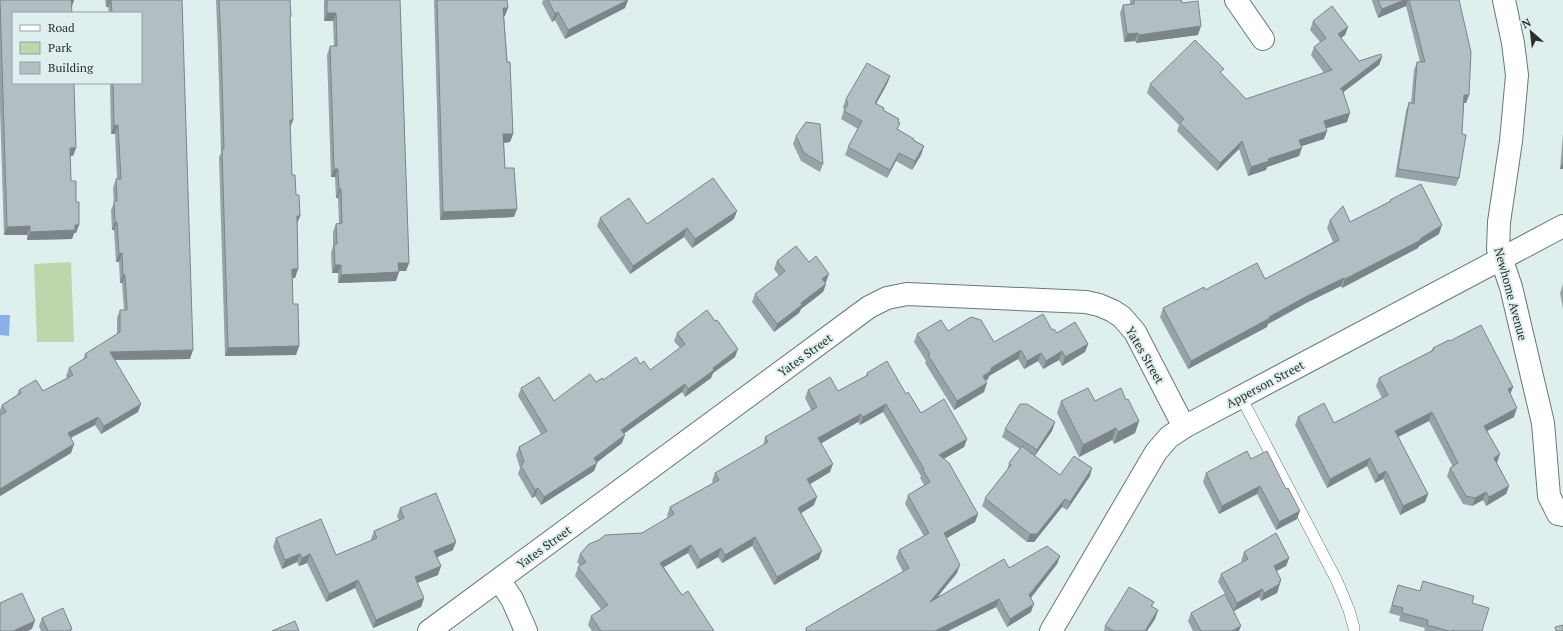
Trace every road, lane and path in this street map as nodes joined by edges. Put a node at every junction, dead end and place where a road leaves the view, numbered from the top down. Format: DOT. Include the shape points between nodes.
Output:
graph roads {
  1 [pos="1236,0"];
  2 [pos="1504,0"];
  3 [pos="1263,39"];
  4 [pos="1563,226"];
  5 [pos="1500,259"];
  6 [pos="1240,397"];
  7 [pos="1184,427"];
  8 [pos="1561,514"];
  9 [pos="499,580"];
  10 [pos="1354,628"];
  11 [pos="429,631"];
  12 [pos="526,631"];
  13 [pos="1051,631"];
  1 -- 3 [label="street"];
  2 -- 5 [label="street, Newhome Avenue" via="1514,43 1517,75 1511,141 1499,222"];
  4 -- 5 [label="street, Apperson Street"];
  5 -- 6 [label="street, Apperson Street"];
  5 -- 8 [label="street, Newhome Avenue" via="1511,287 1544,423 1549,496"];
  6 -- 7 [label="street, Apperson Street"];
  6 -- 10 [label="lane" via="1337,581"];
  7 -- 9 [label="street, Yates Street" via="1135,332 1113,311 1086,302 907,294 887,298 869,307"];
  7 -- 13 [label="street, Apperson Street" via="1169,437 1156,452"];
  9 -- 11 [label="street, Yates Street"];
  9 -- 12 [label="street" via="512,599"];
}
